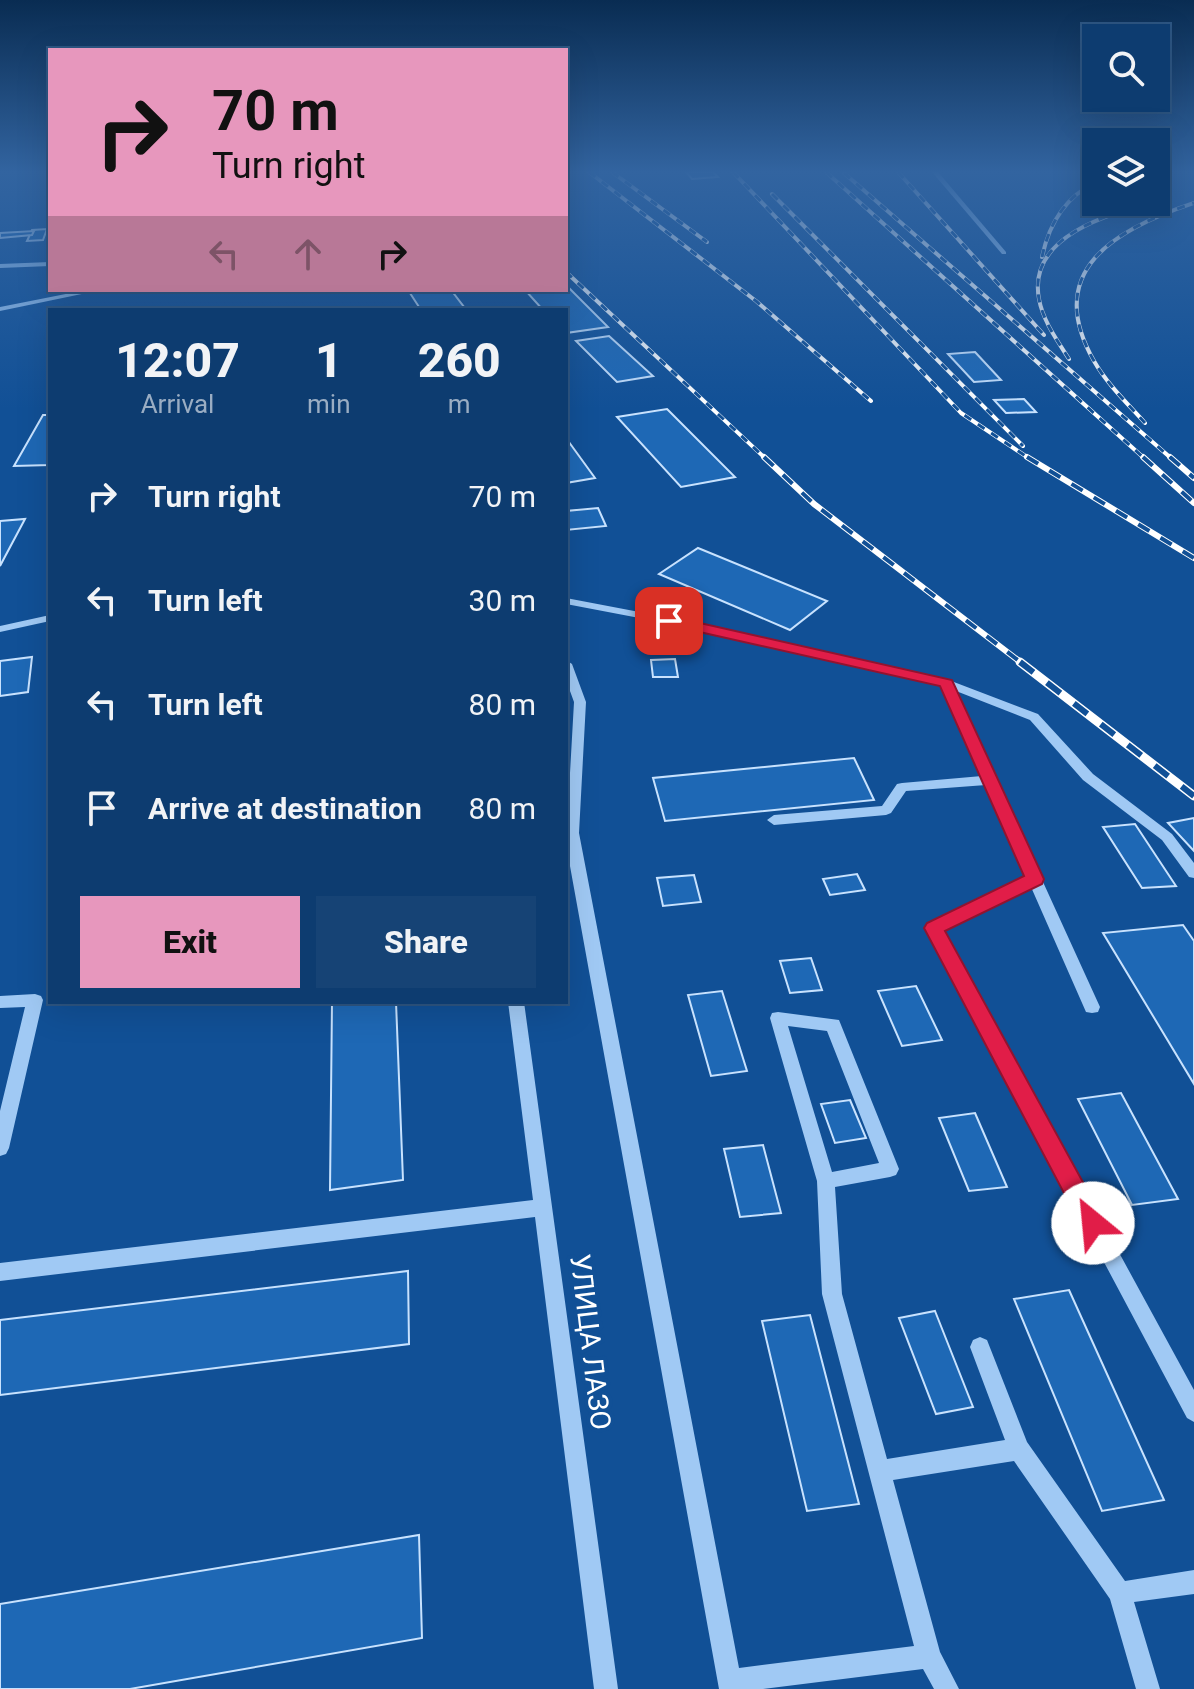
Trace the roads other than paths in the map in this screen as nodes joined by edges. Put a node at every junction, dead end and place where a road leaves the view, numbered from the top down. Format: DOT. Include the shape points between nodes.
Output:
graph roads {
  1 [pos="48,264"];
  2 [pos="0,266"];
  3 [pos="87,292"];
  4 [pos="0,309"];
  5 [pos="568,601"];
  6 [pos="48,618"];
  7 [pos="0,629"];
  8 [pos="568,669"];
  9 [pos="946,683"];
  10 [pos="990,780"];
  11 [pos="774,820"];
  12 [pos="569,839"];
  13 [pos="1194,873"];
  14 [pos="1035,879"];
  15 [pos="0,1002"];
  16 [pos="516,1004"];
  17 [pos="1092,1007"];
  18 [pos="0,1148"];
  19 [pos="826,1181"];
  20 [pos="543,1207"];
  21 [pos="0,1272"];
  22 [pos="980,1347"];
  23 [pos="1194,1411"];
  24 [pos="1019,1449"];
  25 [pos="880,1471"];
  26 [pos="1194,1582"];
  27 [pos="1120,1593"];
  28 [pos="929,1656"];
  29 [pos="730,1685"];
  30 [pos="606,1689"];
  31 [pos="947,1689"];
  32 [pos="1148,1689"];
  1 -- 2 [label="street"];
  3 -- 4 [label="street"];
  5 -- 9 [label="street"];
  6 -- 7 [label="street"];
  8 -- 12 [label="street" via="580,702"];
  9 -- 10 [label="street"];
  9 -- 13 [label="street" via="1034,717 1088,777 1167,837"];
  10 -- 11 [label="street" via="902,787 886,810"];
  10 -- 14 [label="street"];
  12 -- 29 [label="street"];
  14 -- 17 [label="street"];
  14 -- 23 [label="street" via="934,928"];
  15 -- 18 [label="street" via="35,1000"];
  16 -- 20 [label="street, УЛИЦА ЛАЗО"];
  19 -- 19 [label="street" via="808,1122 778,1018 833,1025 890,1169"];
  19 -- 25 [label="street" via="832,1294"];
  20 -- 21 [label="street"];
  20 -- 30 [label="street, УЛИЦА ЛАЗО"];
  22 -- 24 [label="street"];
  24 -- 25 [label="street"];
  24 -- 27 [label="street"];
  25 -- 28 [label="street"];
  26 -- 27 [label="street"];
  27 -- 32 [label="street"];
  28 -- 29 [label="street"];
  28 -- 31 [label="street"];
}
